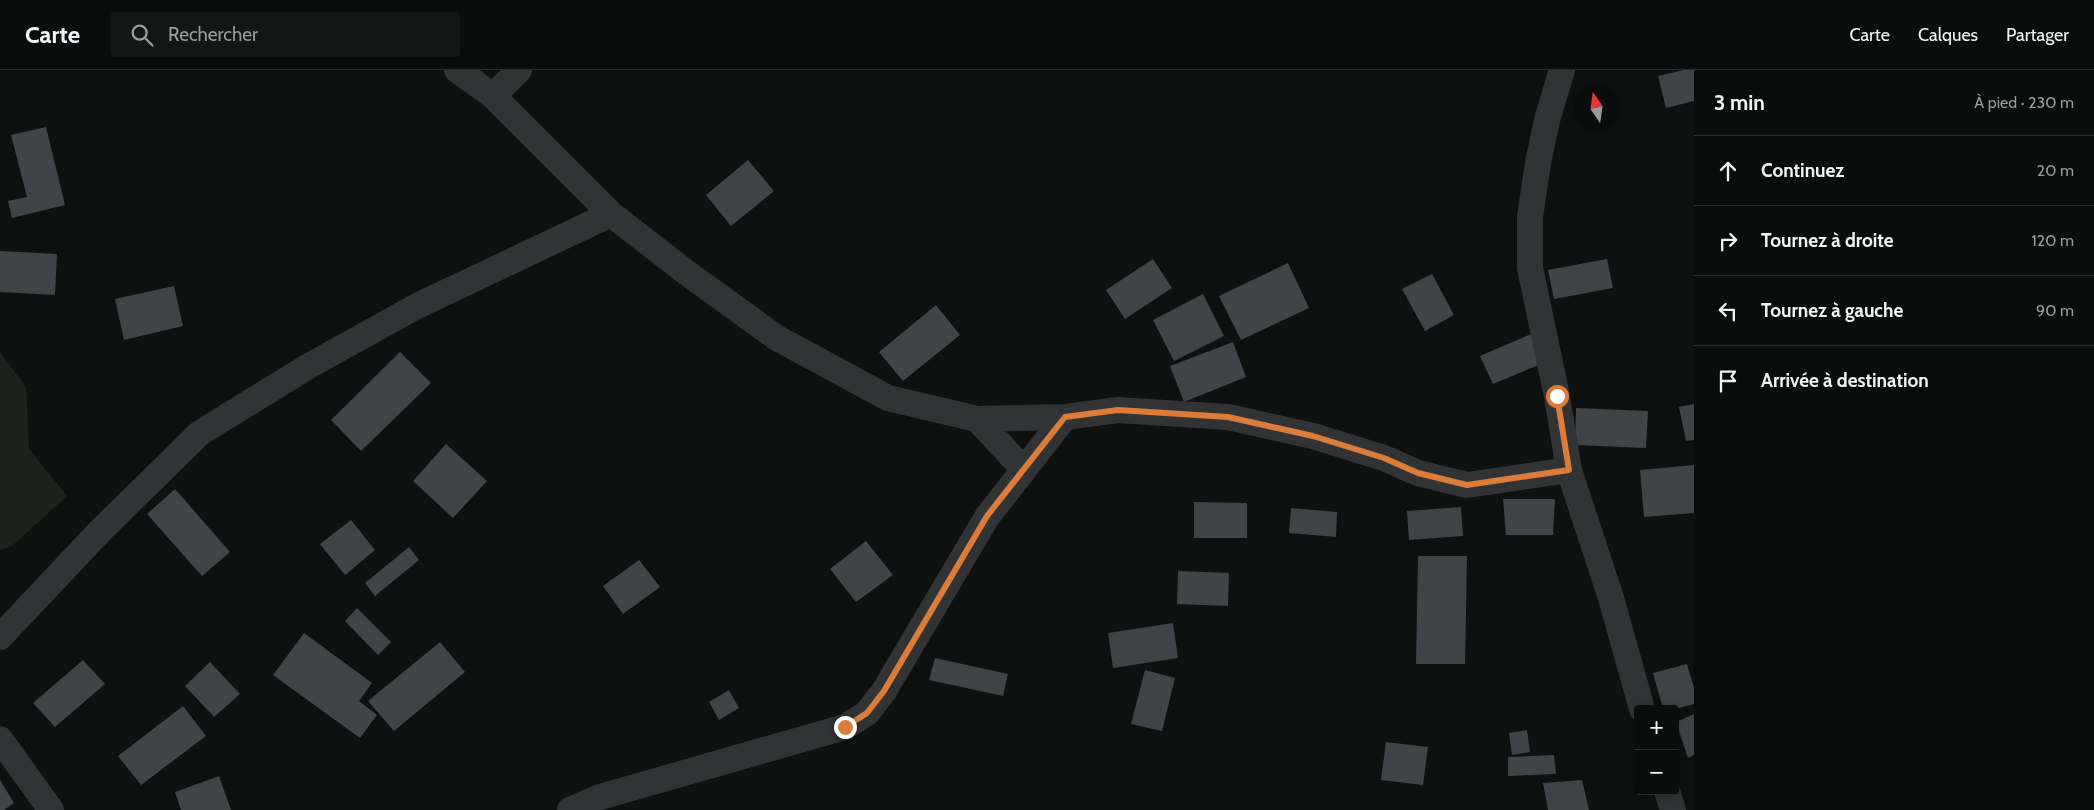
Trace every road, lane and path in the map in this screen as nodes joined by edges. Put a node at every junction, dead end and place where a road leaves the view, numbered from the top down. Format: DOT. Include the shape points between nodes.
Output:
graph roads {
  1 [pos="457,70"];
  2 [pos="519,70"];
  3 [pos="1562,70"];
  4 [pos="492,96"];
  5 [pos="611,214"];
  6 [pos="1065,417"];
  7 [pos="977,419"];
  8 [pos="1024,470"];
  9 [pos="1569,470"];
  10 [pos="0,637"];
  11 [pos="1641,705"];
  12 [pos="0,739"];
  13 [pos="1668,795"];
  14 [pos="51,810"];
  15 [pos="570,810"];
  16 [pos="1673,810"];
  1 -- 4 [label="street"];
  2 -- 4 [label="street"];
  3 -- 9 [label="street" via="1538,163 1530,217 1530,268"];
  4 -- 5 [label="street"];
  5 -- 7 [label="street" via="777,338 888,398"];
  5 -- 10 [label="street" via="417,306 307,367 200,433 101,530"];
  6 -- 7 [label="street"];
  6 -- 8 [label="street"];
  6 -- 9 [label="street" via="1118,410 1228,417 1313,436 1384,458 1418,473 1467,485"];
  7 -- 8 [label="street"];
  8 -- 15 [label="street" via="987,516 884,691 867,713 845,727 610,794"];
  9 -- 11 [label="street" via="1612,598"];
  12 -- 14 [label="street"];
  13 -- 16 [label="street"];
}
